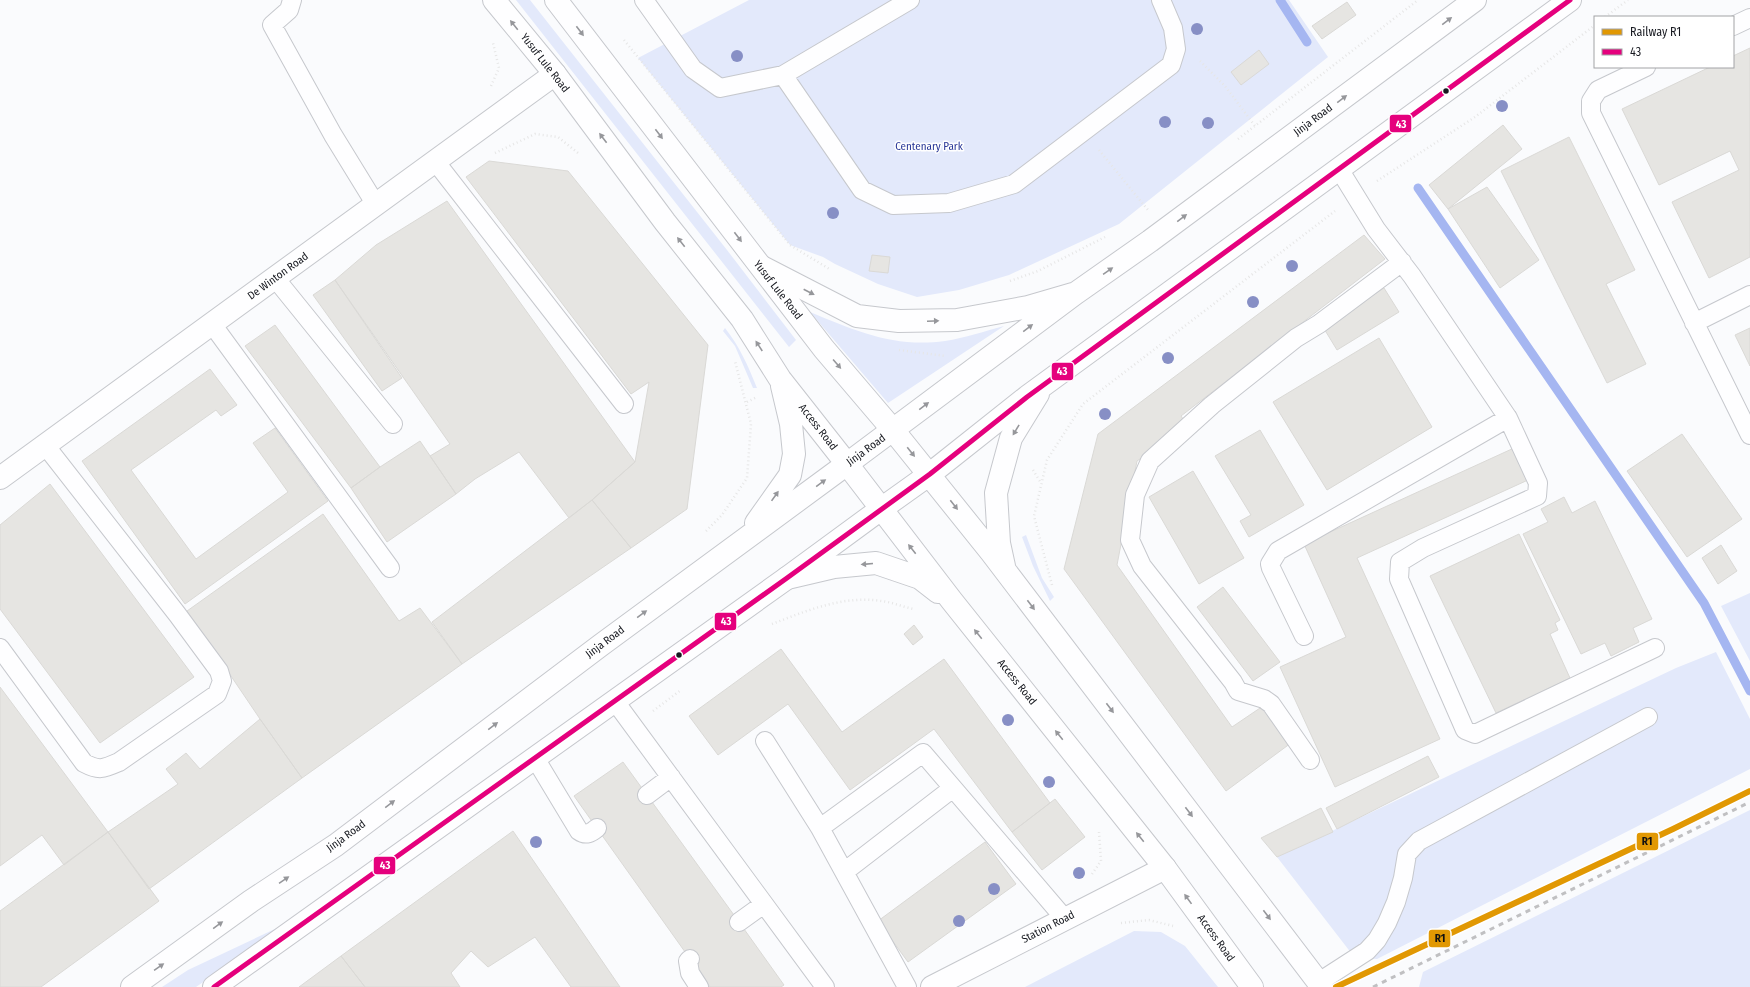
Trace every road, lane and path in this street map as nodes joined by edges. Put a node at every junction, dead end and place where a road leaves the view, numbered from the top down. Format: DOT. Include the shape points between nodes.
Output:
graph roads {
  1 [pos="292,0"];
  2 [pos="494,0"];
  3 [pos="556,0"];
  4 [pos="644,0"];
  5 [pos="910,0"];
  6 [pos="1161,0"];
  7 [pos="1475,0"];
  8 [pos="1570,0"];
  9 [pos="1628,0"];
  10 [pos="1607,16"];
  11 [pos="1750,18"];
  12 [pos="1594,26"];
  13 [pos="1734,26"];
  14 [pos="493,42"];
  15 [pos="1175,44"];
  16 [pos="1644,68"];
  17 [pos="555,74"];
  18 [pos="783,75"];
  19 [pos="489,92"];
  20 [pos="1255,126"];
  21 [pos="1084,131"];
  22 [pos="494,154"];
  23 [pos="580,155"];
  24 [pos="435,161"];
  25 [pos="1339,169"];
  26 [pos="1355,195"];
  27 [pos="376,205"];
  28 [pos="1149,210"];
  29 [pos="1402,262"];
  30 [pos="762,268"];
  31 [pos="275,278"];
  32 [pos="1076,293"];
  33 [pos="1750,295"];
  34 [pos="1694,322"];
  35 [pos="212,324"];
  36 [pos="733,355"];
  37 [pos="780,379"];
  38 [pos="1044,385"];
  39 [pos="758,396"];
  40 [pos="747,402"];
  41 [pos="624,404"];
  42 [pos="1508,418"];
  43 [pos="393,424"];
  44 [pos="893,430"];
  45 [pos="1750,435"];
  46 [pos="45,445"];
  47 [pos="847,464"];
  48 [pos="1033,470"];
  49 [pos="930,474"];
  50 [pos="0,478"];
  51 [pos="1041,484"];
  52 [pos="881,509"];
  53 [pos="706,532"];
  54 [pos="744,540"];
  55 [pos="390,568"];
  56 [pos="1007,574"];
  57 [pos="787,578"];
  58 [pos="1057,591"];
  59 [pos="952,601"];
  60 [pos="920,613"];
  61 [pos="769,625"];
  62 [pos="1304,636"];
  63 [pos="0,648"];
  64 [pos="1655,648"];
  65 [pos="682,689"];
  66 [pos="614,700"];
  67 [pos="1648,717"];
  68 [pos="633,726"];
  69 [pos="765,741"];
  70 [pos="535,758"];
  71 [pos="1310,760"];
  72 [pos="671,777"];
  73 [pos="953,788"];
  74 [pos="647,795"];
  75 [pos="597,828"];
  76 [pos="820,828"];
  77 [pos="1096,828"];
  78 [pos="1165,868"];
  79 [pos="844,872"];
  80 [pos="1090,877"];
  81 [pos="764,904"];
  82 [pos="1065,919"];
  83 [pos="739,922"];
  84 [pos="1113,924"];
  85 [pos="1178,931"];
  86 [pos="690,959"];
  87 [pos="1320,985"];
  88 [pos="132,987"];
  89 [pos="214,987"];
  90 [pos="699,987"];
  91 [pos="825,987"];
  92 [pos="907,987"];
  93 [pos="932,987"];
  94 [pos="1252,987"];
  1 -- 27 [label="lane" via="289,10 272,25 333,135"];
  17 -- 2 [label="main road, Yusuf Lule Road, one-way"];
  3 -- 30 [label="main road, Yusuf Lule Road, one-way"];
  4 -- 18 [label="lane" via="693,69 720,88"];
  5 -- 18 [label="lane"];
  6 -- 15 [label="lane" via="1173,28"];
  32 -- 7 [label="main road, Jinja Road, one-way"];
  8 -- 25 [label="main road"];
  9 -- 10 [label="path"];
  11 -- 13 [label="lane"];
  12 -- 26 [label="path" via="1475,117"];
  14 -- 19 [label="path" via="499,68"];
  15 -- 20 [label="path" via="1198,58 1225,86"];
  15 -- 21 [label="lane" via="1171,64"];
  16 -- 34 [label="lane" via="1598,90 1591,101 1591,114"];
  17 -- 24 [label="main road, De Winton Road"];
  37 -- 17 [label="main road, Yusuf Lule Road, one-way" via="742,320"];
  18 -- 21 [label="lane" via="862,190 893,205 948,203 1014,184"];
  21 -- 28 [label="path"];
  22 -- 23 [label="path" via="535,134 558,137"];
  24 -- 27 [label="main road, De Winton Road"];
  24 -- 41 [label="lane"];
  25 -- 26 [label="lane"];
  25 -- 38 [label="main road"];
  26 -- 29 [label="lane" via="1376,229"];
  26 -- 51 [label="path" via="1082,404 1047,460"];
  27 -- 31 [label="main road, De Winton Road"];
  29 -- 42 [label="lane"];
  29 -- 71 [label="lane" via="1319,324 1296,338 1212,405 1150,461 1135,495 1130,540 1142,566 1238,691 1264,699 1271,704"];
  30 -- 32 [label="main road, one-way" via="857,316 899,322 957,320 1028,307"];
  30 -- 44 [label="main road, Yusuf Lule Road, one-way" via="824,348"];
  31 -- 35 [label="main road, De Winton Road"];
  31 -- 43 [label="lane"];
  44 -- 32 [label="main road, Jinja Road, one-way"];
  33 -- 34 [label="lane"];
  34 -- 45 [label="lane"];
  35 -- 46 [label="main road, De Winton Road"];
  35 -- 55 [label="lane"];
  36 -- 40 [label="path"];
  37 -- 47 [label="main road, Access Road"];
  54 -- 37 [label="main road, one-way" via="790,475 794,454 791,424"];
  38 -- 49 [label="main road"];
  38 -- 56 [label="main road, one-way" via="1011,438 996,493 999,543"];
  39 -- 40 [label="path"];
  40 -- 53 [label="path" via="751,424 747,478 722,515"];
  42 -- 62 [label="lane" via="1278,551 1270,564 1271,568"];
  42 -- 64 [label="lane" via="1538,483 1537,496 1423,548 1400,562 1399,580 1465,730 1475,734"];
  44 -- 47 [label="main road, Jinja Road"];
  44 -- 49 [label="main road, Yusuf Lule Road, one-way"];
  46 -- 50 [label="main road, De Winton Road"];
  46 -- 63 [label="lane" via="177,614 219,671 222,681 217,694 118,762 104,769 94,768 84,762"];
  47 -- 52 [label="main road, Access Road"];
  54 -- 47 [label="main road, Jinja Road, one-way"];
  48 -- 51 [label="path"];
  49 -- 52 [label="main road"];
  49 -- 56 [label="main road, Yusuf Lule Road, one-way"];
  51 -- 58 [label="path" via="1034,516 1052,585"];
  52 -- 57 [label="main road"];
  59 -- 52 [label="main road, Access Road, one-way"];
  88 -- 54 [label="main road, Jinja Road, one-way" via="252,901 336,845"];
  56 -- 87 [label="main road, one-way"];
  59 -- 57 [label="main road, one-way" via="920,578 876,563 834,567"];
  57 -- 66 [label="main road"];
  78 -- 59 [label="main road, Access Road, one-way"];
  60 -- 61 [label="path" via="880,600 849,600 820,606"];
  65 -- 68 [label="path"];
  66 -- 68 [label="lane"];
  66 -- 70 [label="main road"];
  67 -- 87 [label="lane" via="1419,840 1407,854 1396,902 1377,940 1367,951"];
  68 -- 72 [label="lane"];
  69 -- 76 [label="lane"];
  70 -- 75 [label="lane" via="579,831 585,834"];
  70 -- 89 [label="main road"];
  72 -- 74 [label="lane"];
  72 -- 81 [label="lane"];
  73 -- 76 [label="lane" via="923,753"];
  73 -- 79 [label="lane"];
  73 -- 82 [label="lane"];
  76 -- 79 [label="lane"];
  77 -- 80 [label="path" via="1100,834 1101,862"];
  78 -- 82 [label="main road, Station Road"];
  94 -- 78 [label="main road, Access Road, one-way"];
  79 -- 92 [label="lane"];
  81 -- 83 [label="lane"];
  81 -- 91 [label="lane"];
  82 -- 93 [label="main road, Station Road"];
  84 -- 85 [label="path" via="1149,920 1173,926"];
  86 -- 90 [label="lane" via="688,968"];
}
